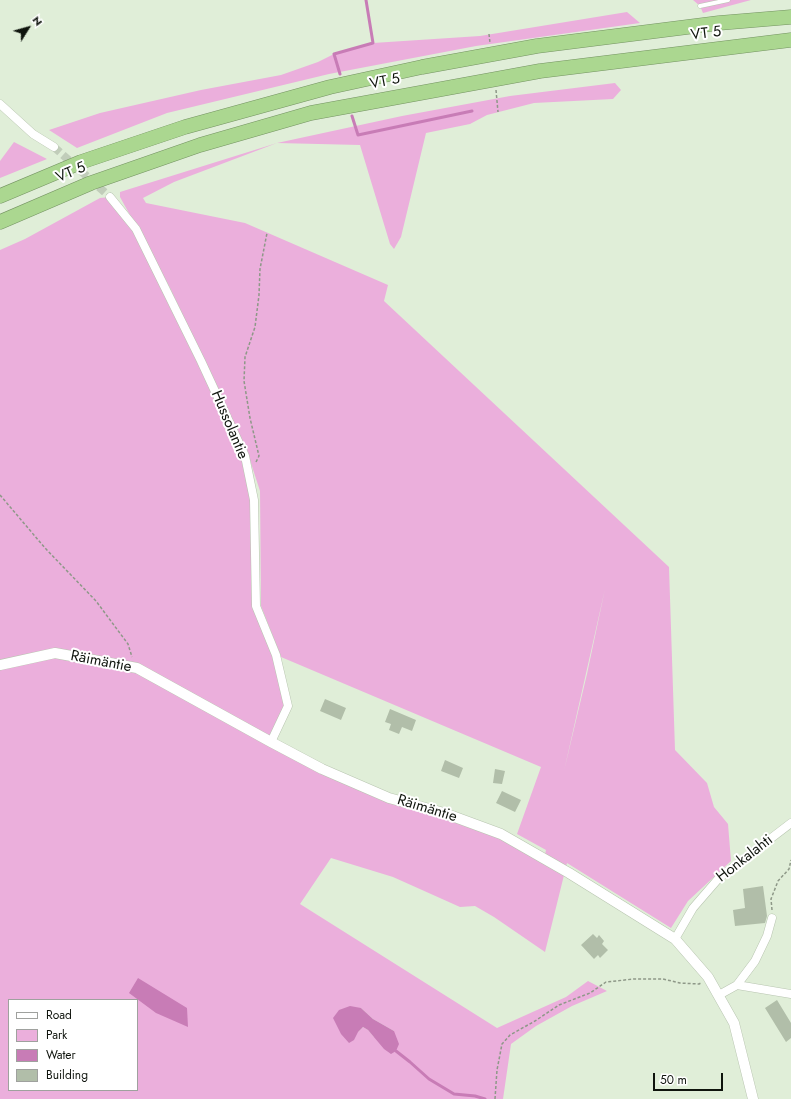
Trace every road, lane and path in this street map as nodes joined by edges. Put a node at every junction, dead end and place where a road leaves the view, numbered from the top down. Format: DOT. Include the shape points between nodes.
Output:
graph roads {
  1 [pos="728,0"];
  2 [pos="700,6"];
  3 [pos="787,18"];
  4 [pos="489,34"];
  5 [pos="789,40"];
  6 [pos="490,44"];
  7 [pos="496,89"];
  8 [pos="0,104"];
  9 [pos="498,112"];
  10 [pos="54,147"];
  11 [pos="0,196"];
  12 [pos="110,197"];
  13 [pos="0,222"];
  14 [pos="267,233"];
  15 [pos="249,477"];
  16 [pos="0,495"];
  17 [pos="0,664"];
  18 [pos="131,667"];
  19 [pos="271,742"];
  20 [pos="791,823"];
  21 [pos="791,860"];
  22 [pos="772,918"];
  23 [pos="675,939"];
  24 [pos="708,977"];
  25 [pos="737,984"];
  26 [pos="791,994"];
  27 [pos="719,995"];
  28 [pos="495,1099"];
  29 [pos="753,1099"];
  1 -- 2 [label="lane"];
  3 -- 11 [label="highway, VT 5" via="719,23 537,46 330,87 185,127 81,162"];
  4 -- 6 [label="path"];
  5 -- 13 [label="highway, VT 5" via="540,71 311,113 200,145 98,180"];
  7 -- 9 [label="path"];
  8 -- 10 [label="street" via="33,134"];
  12 -- 15 [label="street, Hussolantie" via="136,230 147,250 245,456"];
  14 -- 15 [label="path" via="260,269 255,327 245,357 244,381 258,456"];
  15 -- 19 [label="street, Hussolantie" via="254,500 256,606 276,655 288,706"];
  16 -- 18 [label="path" via="45,548 96,601 128,644 133,659"];
  17 -- 18 [label="street, Räimäntie" via="55,653"];
  18 -- 19 [label="street, Räimäntie"];
  19 -- 23 [label="street, Räimäntie" via="389,798 444,813 501,834"];
  20 -- 23 [label="street, Honkalahti" via="718,878 693,908"];
  21 -- 22 [label="path" via="789,869 778,881 771,899"];
  22 -- 25 [label="street" via="755,961"];
  23 -- 24 [label="street, Räimäntie"];
  24 -- 27 [label="street, Räimäntie"];
  24 -- 28 [label="path" via="699,984 663,979 606,982 590,993 559,1005 510,1035 502,1044"];
  25 -- 26 [label="street"];
  25 -- 27 [label="street"];
  27 -- 29 [label="street, Räimäntie" via="734,1022"];
}
